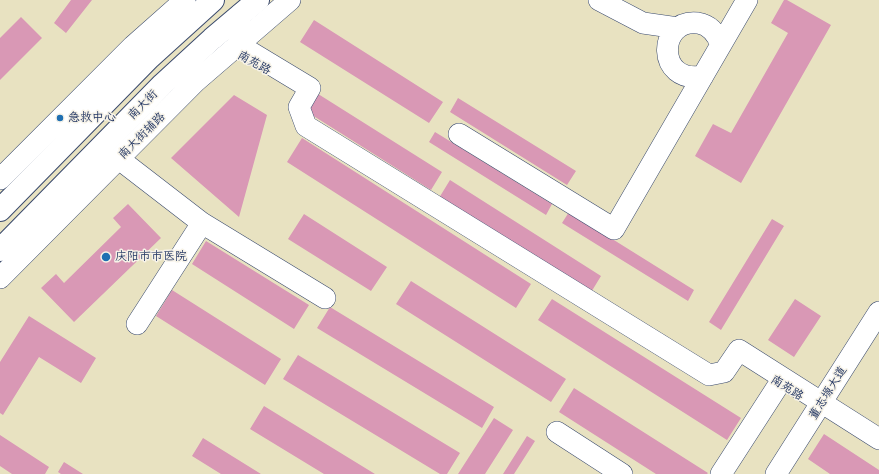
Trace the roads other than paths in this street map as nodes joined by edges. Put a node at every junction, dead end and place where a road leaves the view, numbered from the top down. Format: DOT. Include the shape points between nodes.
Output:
graph roads {
  1 [pos="185,0"];
  2 [pos="213,0"];
  3 [pos="258,0"];
  4 [pos="290,0"];
  5 [pos="599,0"];
  6 [pos="747,0"];
  7 [pos="242,14"];
  8 [pos="643,23"];
  9 [pos="678,28"];
  10 [pos="721,45"];
  11 [pos="235,46"];
  12 [pos="197,53"];
  13 [pos="667,55"];
  14 [pos="703,76"];
  15 [pos="459,134"];
  16 [pos="119,159"];
  17 [pos="0,179"];
  18 [pos="0,210"];
  19 [pos="202,223"];
  20 [pos="0,250"];
  21 [pos="0,278"];
  22 [pos="325,298"];
  23 [pos="879,312"];
  24 [pos="137,324"];
  25 [pos="879,327"];
  26 [pos="781,381"];
  27 [pos="823,407"];
  28 [pos="557,432"];
  29 [pos="879,439"];
  30 [pos="879,447"];
  31 [pos="622,474"];
  32 [pos="721,474"];
  33 [pos="776,474"];
  34 [pos="786,474"];
  1 -- 17 [label="street" via="133,46"];
  2 -- 18 [label="main road" via="149,58"];
  3 -- 7 [label="main road, 南大街"];
  4 -- 11 [label="street, 南大街辅路"];
  5 -- 8 [label="street"];
  6 -- 10 [label="street"];
  7 -- 11 [label="street, 南苑路"];
  7 -- 12 [label="main road, 南大街"];
  8 -- 9 [label="street"];
  8 -- 13 [label="street"];
  9 -- 10 [label="street" via="693,22 708,26 714,31"];
  9 -- 13 [label="street" via="669,40"];
  10 -- 14 [label="street"];
  11 -- 12 [label="street, 南苑路"];
  11 -- 16 [label="street, 南大街辅路" via="195,82"];
  11 -- 26 [label="street, 南苑路" via="247,50 308,91 299,107 306,126 710,375 724,372 737,353"];
  12 -- 20 [label="main road, 南大街"];
  13 -- 14 [label="street" via="680,73 687,76"];
  14 -- 15 [label="street" via="614,229"];
  16 -- 19 [label="street"];
  16 -- 21 [label="street, 南大街辅路"];
  19 -- 22 [label="street"];
  19 -- 24 [label="street"];
  23 -- 27 [label="street, 董志塬大道"];
  25 -- 27 [label="street, 董志塬大道"];
  26 -- 27 [label="street, 南苑路"];
  26 -- 32 [label="street"];
  27 -- 29 [label="street, 南苑路"];
  27 -- 30 [label="street, 南苑路"];
  27 -- 33 [label="street, 董志塬大道"];
  27 -- 34 [label="street, 董志塬大道"];
  28 -- 31 [label="street"];
}
